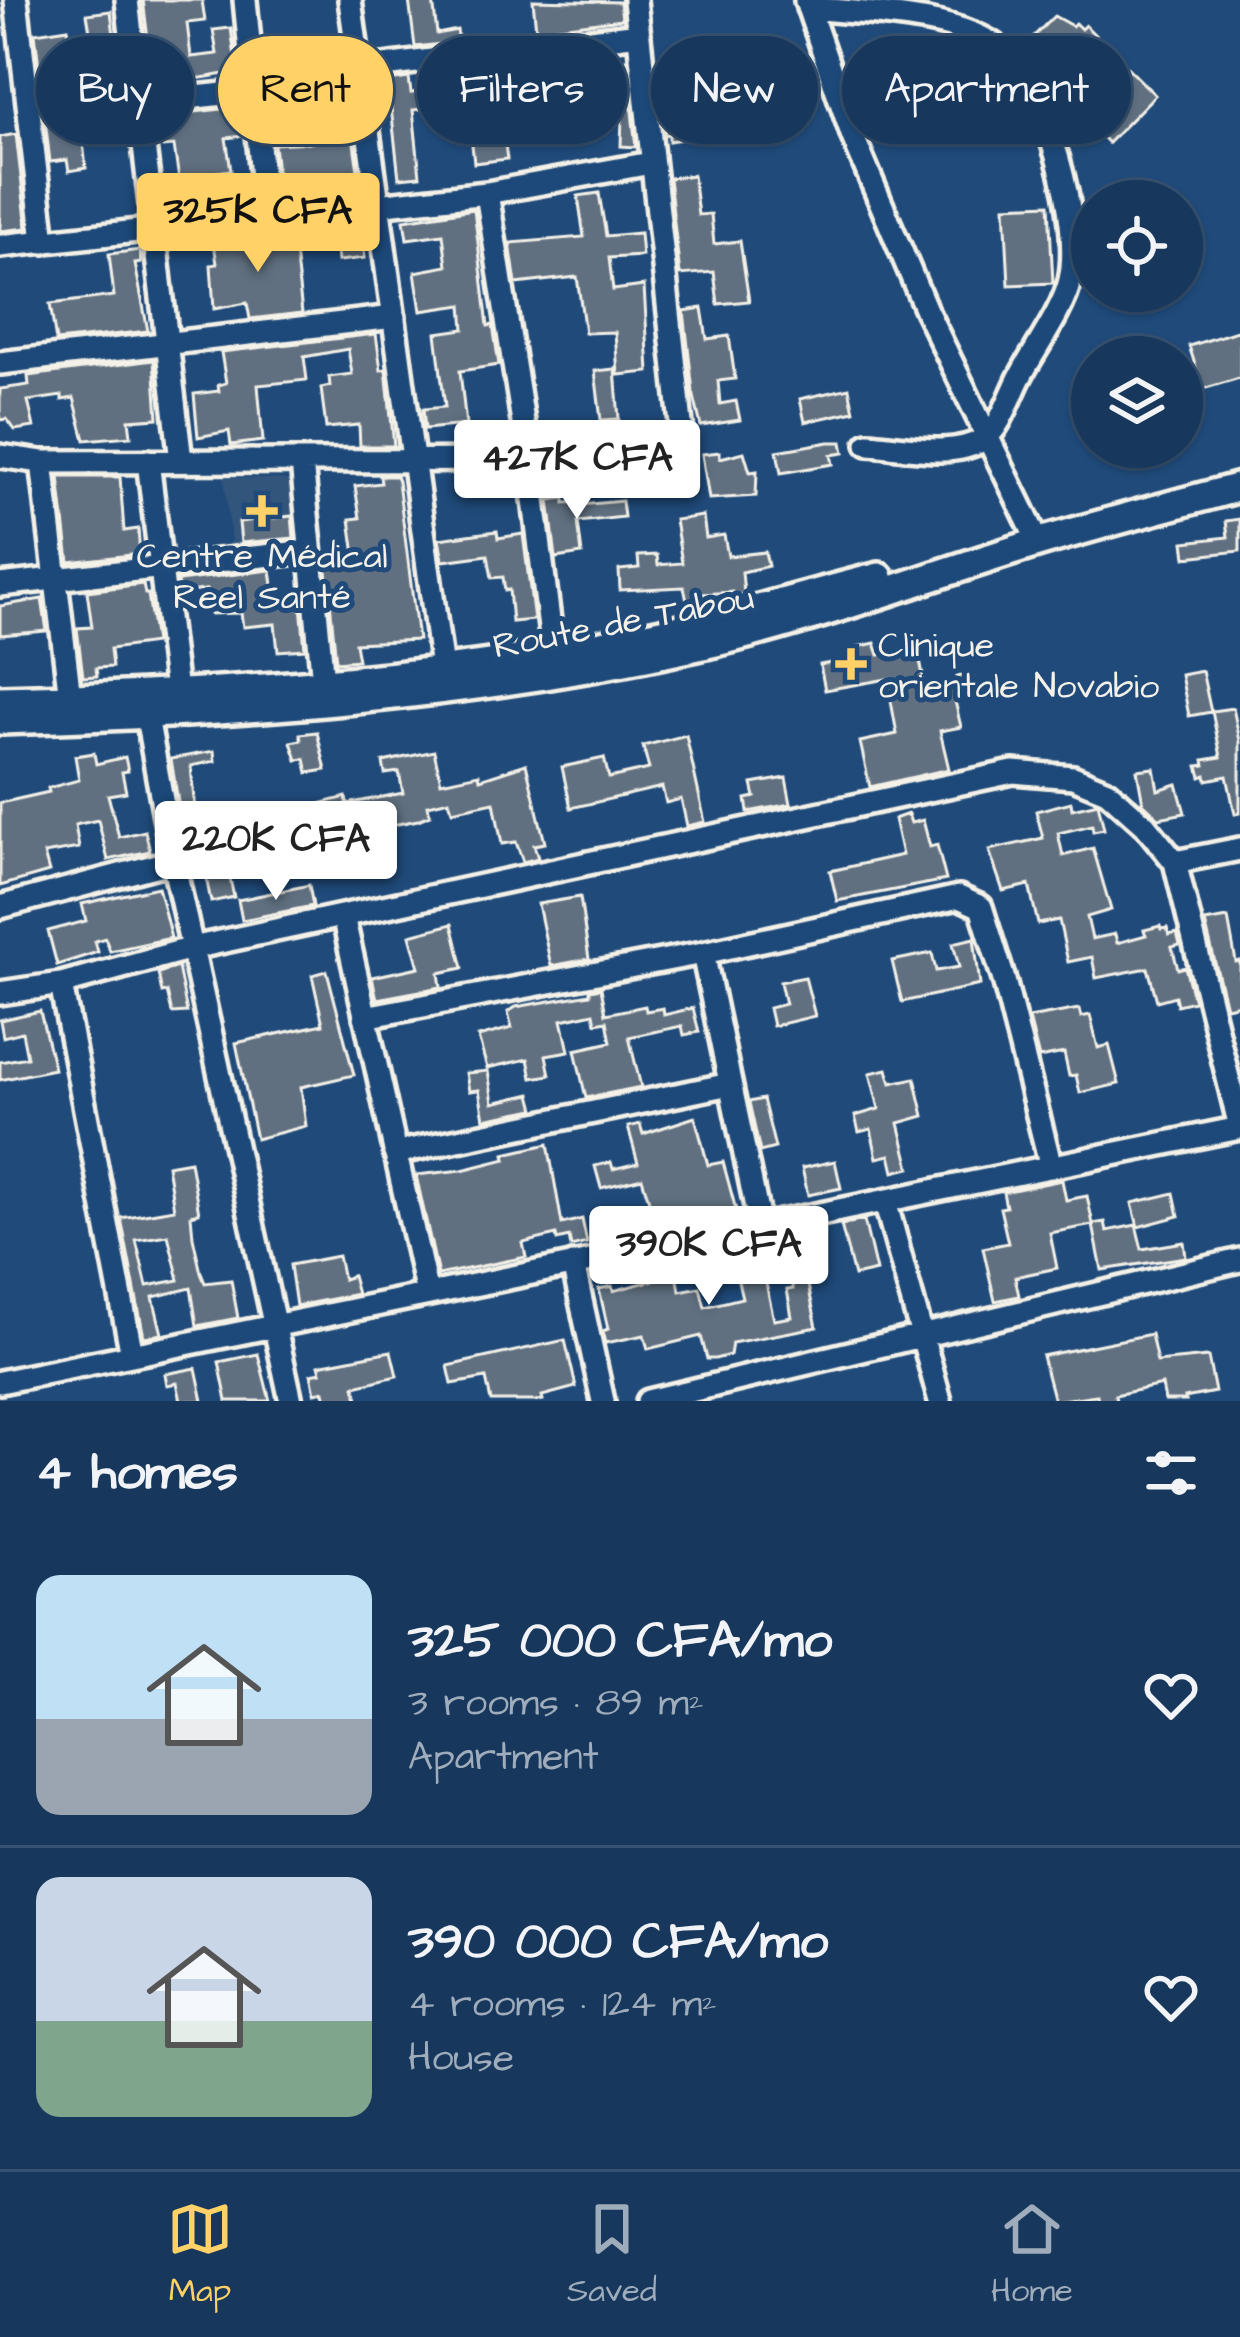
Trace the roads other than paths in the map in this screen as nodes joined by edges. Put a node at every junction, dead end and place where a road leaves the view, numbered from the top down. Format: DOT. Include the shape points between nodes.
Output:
graph roads {
  1 [pos="16,0"];
  2 [pos="127,0"];
  3 [pos="245,0"];
  4 [pos="350,0"];
  5 [pos="635,0"];
  6 [pos="807,4"];
  7 [pos="639,34"];
  8 [pos="131,36"];
  9 [pos="249,36"];
  10 [pos="355,36"];
  11 [pos="393,65"];
  12 [pos="143,144"];
  13 [pos="259,144"];
  14 [pos="370,144"];
  15 [pos="651,163"];
  16 [pos="487,193"];
  17 [pos="379,206"];
  18 [pos="266,218"];
  19 [pos="153,230"];
  20 [pos="44,242"];
  21 [pos="0,246"];
  22 [pos="394,317"];
  23 [pos="166,344"];
  24 [pos="0,363"];
  25 [pos="988,438"];
  26 [pos="868,443"];
  27 [pos="0,456"];
  28 [pos="529,460"];
  29 [pos="148,461"];
  30 [pos="181,461"];
  31 [pos="42,462"];
  32 [pos="302,462"];
  33 [pos="413,462"];
  34 [pos="1240,471"];
  35 [pos="1240,487"];
  36 [pos="1032,529"];
  37 [pos="309,551"];
  38 [pos="163,568"];
  39 [pos="57,579"];
  40 [pos="0,585"];
  41 [pos="553,652"];
  42 [pos="442,668"];
  43 [pos="323,682"];
  44 [pos="176,691"];
  45 [pos="70,698"];
  46 [pos="0,700"];
  47 [pos="144,705"];
  48 [pos="0,720"];
  49 [pos="1240,849"];
  50 [pos="173,862"];
  51 [pos="1175,862"];
  52 [pos="0,907"];
  53 [pos="343,916"];
  54 [pos="192,948"];
  55 [pos="703,952"];
  56 [pos="61,984"];
  57 [pos="0,993"];
  58 [pos="365,1017"];
  59 [pos="730,1084"];
  60 [pos="1240,1127"];
  61 [pos="395,1153"];
  62 [pos="1051,1167"];
  63 [pos="885,1201"];
  64 [pos="760,1226"];
  65 [pos="1240,1260"];
  66 [pos="573,1264"];
  67 [pos="427,1294"];
  68 [pos="275,1325"];
  69 [pos="923,1336"];
  70 [pos="132,1354"];
  71 [pos="0,1382"];
  72 [pos="661,1400"];
  73 [pos="291,1401"];
  74 [pos="603,1401"];
  75 [pos="940,1401"];
  1 -- 20 [label="street"];
  2 -- 8 [label="street"];
  3 -- 9 [label="street"];
  4 -- 10 [label="street"];
  5 -- 7 [label="street"];
  6 -- 25 [label="street" via="853,137"];
  6 -- 25 [label="street" via="952,27 1000,48 1047,130 1074,226 1070,283"];
  7 -- 11 [label="street"];
  7 -- 15 [label="street"];
  12 -- 19 [label="street"];
  13 -- 18 [label="street"];
  14 -- 17 [label="street"];
  15 -- 16 [label="street"];
  15 -- 28 [label="street" via="681,440"];
  16 -- 17 [label="street"];
  16 -- 28 [label="street"];
  17 -- 18 [label="street"];
  17 -- 22 [label="street"];
  18 -- 19 [label="street"];
  19 -- 20 [label="street"];
  19 -- 23 [label="street"];
  20 -- 21 [label="street"];
  22 -- 23 [label="street"];
  22 -- 33 [label="street"];
  23 -- 24 [label="street"];
  23 -- 30 [label="street"];
  25 -- 26 [label="street" via="959,450"];
  25 -- 36 [label="street"];
  27 -- 31 [label="street"];
  28 -- 33 [label="street"];
  28 -- 41 [label="street"];
  29 -- 30 [label="street"];
  29 -- 31 [label="street"];
  29 -- 38 [label="street"];
  30 -- 32 [label="street"];
  31 -- 39 [label="street"];
  32 -- 33 [label="street"];
  32 -- 37 [label="street"];
  33 -- 42 [label="street"];
  34 -- 36 [label="main road, Route de Tabou"];
  35 -- 47 [label="main road, Route de Tabou" via="694,647 326,704"];
  36 -- 41 [label="main road, Route de Tabou" via="684,628"];
  37 -- 38 [label="street"];
  37 -- 43 [label="street"];
  38 -- 39 [label="street"];
  38 -- 44 [label="street"];
  39 -- 40 [label="street"];
  39 -- 45 [label="street"];
  41 -- 42 [label="main road, Route de Tabou"];
  42 -- 43 [label="main road, Route de Tabou"];
  43 -- 44 [label="main road, Route de Tabou"];
  44 -- 47 [label="main road, Route de Tabou"];
  45 -- 46 [label="main road, Route de Tabou"];
  45 -- 47 [label="main road, Route de Tabou"];
  47 -- 48 [label="main road, Route de Tabou"];
  47 -- 50 [label="street"];
  49 -- 51 [label="street"];
  50 -- 52 [label="street"];
  50 -- 54 [label="street"];
  51 -- 53 [label="street" via="1107,791 1072,777 1013,772"];
  51 -- 60 [label="street"];
  53 -- 54 [label="street"];
  53 -- 58 [label="street"];
  54 -- 56 [label="street"];
  54 -- 68 [label="street"];
  55 -- 58 [label="street"];
  55 -- 59 [label="street"];
  55 -- 62 [label="street" via="972,900 1004,980"];
  56 -- 57 [label="street"];
  56 -- 70 [label="street"];
  58 -- 61 [label="street"];
  59 -- 61 [label="street"];
  59 -- 64 [label="street"];
  60 -- 62 [label="street"];
  61 -- 67 [label="street"];
  62 -- 63 [label="street"];
  63 -- 64 [label="street"];
  63 -- 69 [label="street"];
  64 -- 66 [label="street"];
  65 -- 69 [label="street"];
  66 -- 67 [label="street"];
  66 -- 74 [label="street"];
  67 -- 68 [label="street"];
  68 -- 70 [label="street"];
  68 -- 73 [label="street"];
  69 -- 72 [label="street"];
  69 -- 75 [label="street"];
  70 -- 71 [label="street"];
}
